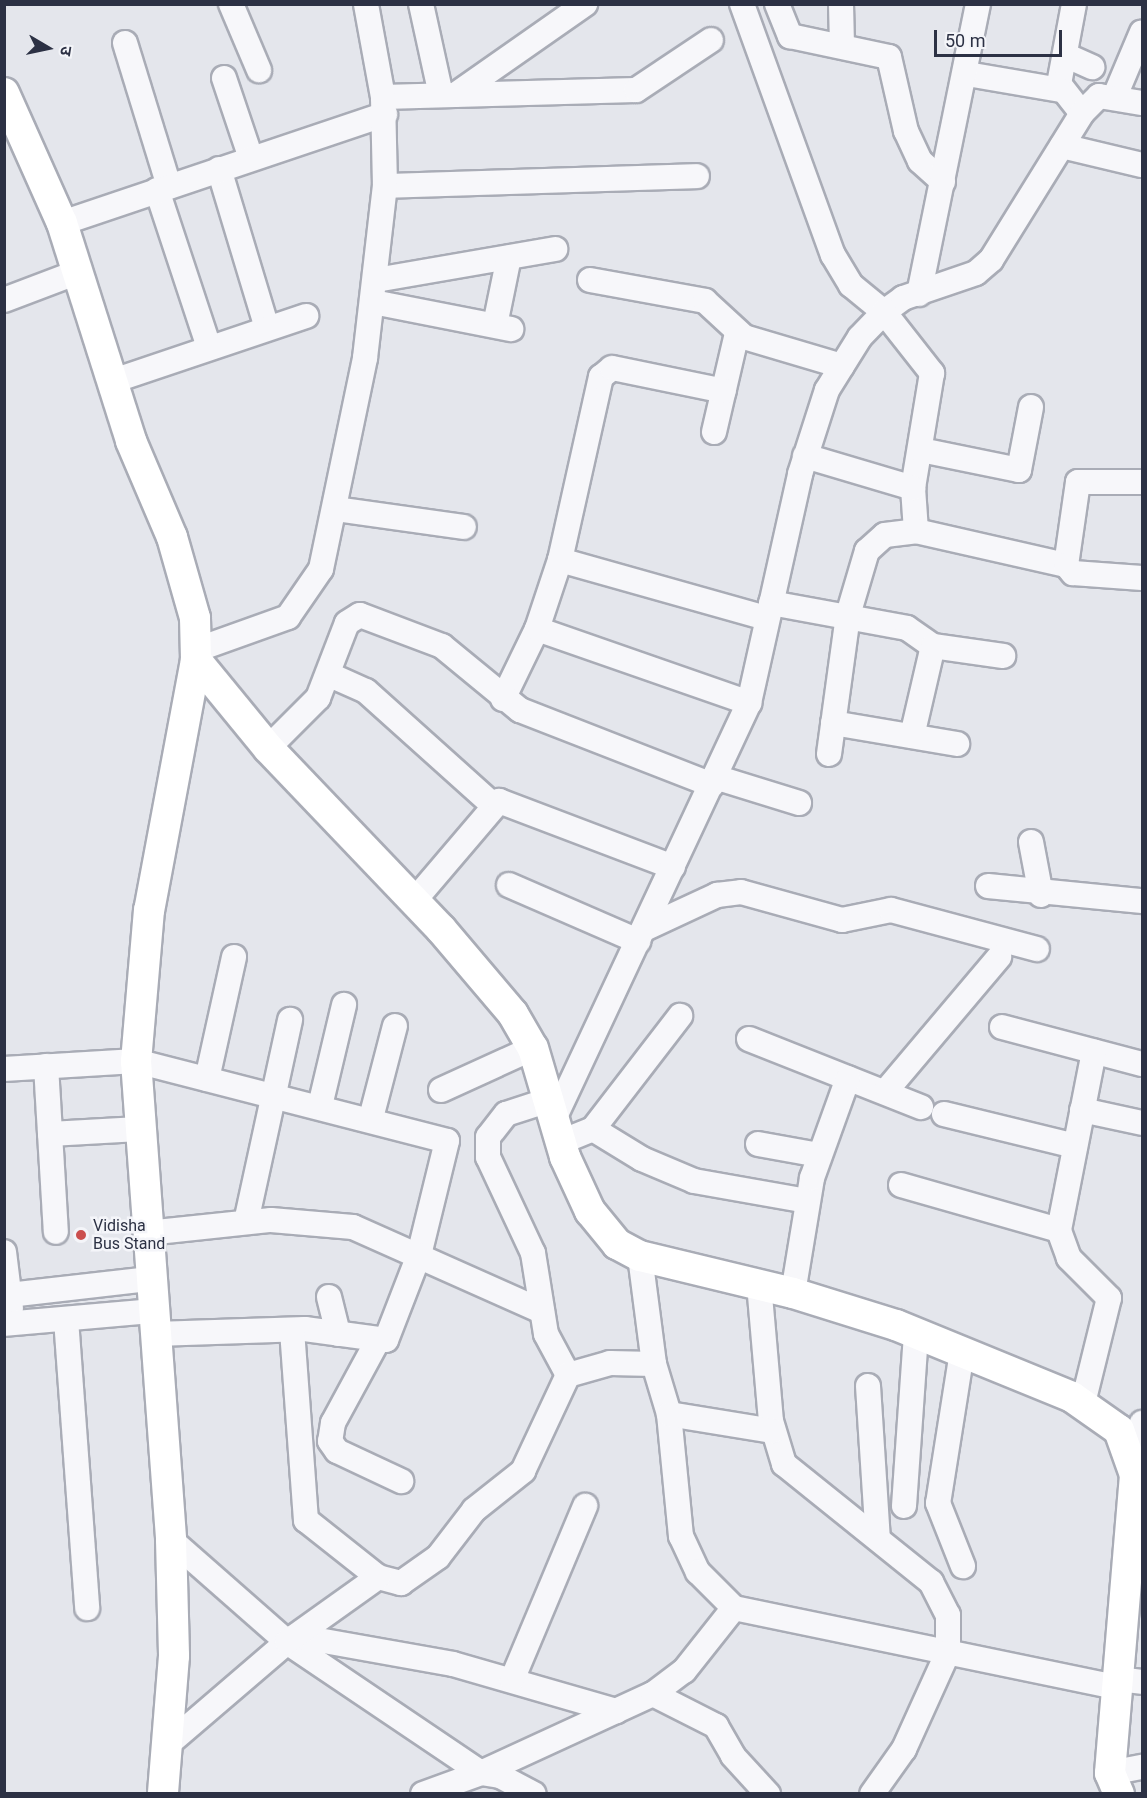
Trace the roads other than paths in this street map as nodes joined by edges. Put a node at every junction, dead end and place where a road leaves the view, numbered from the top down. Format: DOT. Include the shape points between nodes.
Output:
graph roads {
  1 [pos="231,4"];
  2 [pos="366,4"];
  3 [pos="585,4"];
  4 [pos="742,4"];
  5 [pos="777,4"];
  6 [pos="841,4"];
  7 [pos="978,4"];
  8 [pos="1074,4"];
  9 [pos="425,7"];
  10 [pos="1143,32"];
  11 [pos="711,40"];
  12 [pos="124,43"];
  13 [pos="842,46"];
  14 [pos="1065,55"];
  15 [pos="1092,67"];
  16 [pos="259,70"];
  17 [pos="967,74"];
  18 [pos="224,78"];
  19 [pos="1061,90"];
  20 [pos="4,93"];
  21 [pos="448,95"];
  22 [pos="1115,96"];
  23 [pos="1143,103"];
  24 [pos="384,106"];
  25 [pos="1082,113"];
  26 [pos="15,139"];
  27 [pos="1062,146"];
  28 [pos="251,158"];
  29 [pos="1143,165"];
  30 [pos="219,169"];
  31 [pos="697,176"];
  32 [pos="943,182"];
  33 [pos="385,186"];
  34 [pos="163,188"];
  35 [pos="62,223"];
  36 [pos="555,249"];
  37 [pos="509,257"];
  38 [pos="78,272"];
  39 [pos="590,280"];
  40 [pos="375,291"];
  41 [pos="919,294"];
  42 [pos="4,300"];
  43 [pos="884,312"];
  44 [pos="306,316"];
  45 [pos="267,328"];
  46 [pos="737,333"];
  47 [pos="209,347"];
  48 [pos="842,366"];
  49 [pos="113,381"];
  50 [pos="724,391"];
  51 [pos="1031,407"];
  52 [pos="714,432"];
  53 [pos="921,450"];
  54 [pos="806,456"];
  55 [pos="1143,483"];
  56 [pos="913,488"];
  57 [pos="336,509"];
  58 [pos="464,527"];
  59 [pos="916,531"];
  60 [pos="561,560"];
  61 [pos="1066,565"];
  62 [pos="1143,578"];
  63 [pos="769,610"];
  64 [pos="848,615"];
  65 [pos="537,629"];
  66 [pos="933,646"];
  67 [pos="196,655"];
  68 [pos="1004,656"];
  69 [pos="330,675"];
  70 [pos="503,699"];
  71 [pos="749,703"];
  72 [pos="833,723"];
  73 [pos="912,736"];
  74 [pos="957,744"];
  75 [pos="268,748"];
  76 [pos="829,754"];
  77 [pos="714,781"];
  78 [pos="799,803"];
  79 [pos="493,805"];
  80 [pos="1031,842"];
  81 [pos="673,867"];
  82 [pos="509,885"];
  83 [pos="988,886"];
  84 [pos="1041,895"];
  85 [pos="413,902"];
  86 [pos="1143,902"];
  87 [pos="641,935"];
  88 [pos="1038,949"];
  89 [pos="234,957"];
  90 [pos="999,957"];
  91 [pos="344,1005"];
  92 [pos="680,1016"];
  93 [pos="290,1020"];
  94 [pos="395,1026"];
  95 [pos="1002,1027"];
  96 [pos="749,1039"];
  97 [pos="534,1048"];
  98 [pos="1094,1051"];
  99 [pos="136,1061"];
  100 [pos="1143,1064"];
  101 [pos="46,1066"];
  102 [pos="4,1069"];
  103 [pos="848,1078"];
  104 [pos="207,1079"];
  105 [pos="441,1090"];
  106 [pos="885,1092"];
  107 [pos="272,1095"];
  108 [pos="320,1106"];
  109 [pos="921,1107"];
  110 [pos="1082,1110"];
  111 [pos="944,1114"];
  112 [pos="371,1118"];
  113 [pos="555,1120"];
  114 [pos="1143,1123"];
  115 [pos="139,1129"];
  116 [pos="593,1130"];
  117 [pos="50,1134"];
  118 [pos="758,1144"];
  119 [pos="1075,1146"];
  120 [pos="819,1155"];
  121 [pos="902,1185"];
  122 [pos="807,1201"];
  123 [pos="246,1222"];
  124 [pos="1059,1230"];
  125 [pos="56,1232"];
  126 [pos="147,1233"];
  127 [pos="4,1251"];
  128 [pos="419,1255"];
  129 [pos="640,1256"];
  130 [pos="150,1279"];
  131 [pos="759,1284"];
  132 [pos="793,1293"];
  133 [pos="9,1295"];
  134 [pos="329,1297"];
  135 [pos="542,1311"];
  136 [pos="66,1319"];
  137 [pos="154,1323"];
  138 [pos="9,1324"];
  139 [pos="291,1330"];
  140 [pos="916,1333"];
  141 [pos="338,1334"];
  142 [pos="378,1340"];
  143 [pos="963,1352"];
  144 [pos="654,1364"];
  145 [pos="568,1375"];
  146 [pos="868,1386"];
  147 [pos="1083,1403"];
  148 [pos="669,1414"];
  149 [pos="773,1431"];
  150 [pos="1138,1438"];
  151 [pos="401,1481"];
  152 [pos="585,1506"];
  153 [pos="904,1506"];
  154 [pos="878,1539"];
  155 [pos="171,1540"];
  156 [pos="963,1566"];
  157 [pos="378,1577"];
  158 [pos="87,1608"];
  159 [pos="734,1608"];
  160 [pos="291,1639"];
  161 [pos="948,1652"];
  162 [pos="512,1680"];
  163 [pos="1126,1683"];
  164 [pos="653,1694"];
  165 [pos="616,1711"];
  166 [pos="167,1745"];
  167 [pos="1143,1767"];
  168 [pos="481,1773"];
  169 [pos="1113,1787"];
  170 [pos="163,1794"];
  171 [pos="423,1794"];
  172 [pos="534,1794"];
  173 [pos="768,1794"];
  174 [pos="872,1794"];
  1 -- 16 [label="street"];
  2 -- 24 [label="street"];
  3 -- 21 [label="street"];
  4 -- 43 [label="street" via="832,255 851,285"];
  5 -- 13 [label="street" via="790,36"];
  6 -- 13 [label="street"];
  7 -- 17 [label="street"];
  8 -- 14 [label="street"];
  9 -- 21 [label="street"];
  10 -- 22 [label="street"];
  11 -- 21 [label="street" via="636,90"];
  12 -- 34 [label="street"];
  13 -- 32 [label="street" via="877,52 894,64 906,131 920,161"];
  14 -- 15 [label="street"];
  14 -- 19 [label="street"];
  17 -- 19 [label="street"];
  17 -- 32 [label="street"];
  18 -- 28 [label="street"];
  19 -- 25 [label="street"];
  20 -- 26 [label="main road"];
  21 -- 24 [label="street"];
  22 -- 23 [label="street"];
  22 -- 25 [label="street" via="1099,96"];
  24 -- 28 [label="street"];
  24 -- 33 [label="street"];
  25 -- 27 [label="street"];
  26 -- 35 [label="main road"];
  27 -- 29 [label="street"];
  27 -- 41 [label="street" via="991,261 976,273"];
  28 -- 30 [label="street"];
  30 -- 34 [label="street"];
  30 -- 45 [label="street"];
  31 -- 33 [label="street"];
  32 -- 41 [label="street"];
  33 -- 40 [label="street"];
  34 -- 35 [label="street"];
  34 -- 47 [label="street"];
  35 -- 38 [label="main road"];
  36 -- 37 [label="street"];
  37 -- 40 [label="street"];
  37 -- 40 [label="street" via="503,327"];
  38 -- 42 [label="street"];
  38 -- 49 [label="main road"];
  39 -- 46 [label="street" via="705,301"];
  40 -- 57 [label="street"];
  41 -- 43 [label="street"];
  43 -- 48 [label="street"];
  43 -- 53 [label="street" via="932,373"];
  44 -- 45 [label="street"];
  45 -- 47 [label="street"];
  46 -- 48 [label="street"];
  46 -- 50 [label="street"];
  47 -- 49 [label="street"];
  48 -- 54 [label="street" via="827,390"];
  49 -- 67 [label="main road" via="188,586"];
  50 -- 52 [label="street"];
  50 -- 60 [label="street" via="607,370"];
  51 -- 53 [label="street" via="1019,470"];
  53 -- 56 [label="street"];
  54 -- 56 [label="street"];
  54 -- 63 [label="street"];
  55 -- 61 [label="street" via="1078,482"];
  56 -- 59 [label="street"];
  57 -- 58 [label="street"];
  57 -- 67 [label="street" via="315,583 288,617"];
  59 -- 61 [label="street"];
  59 -- 64 [label="street" via="874,540"];
  60 -- 63 [label="street"];
  60 -- 65 [label="street"];
  61 -- 62 [label="street" via="1073,573"];
  63 -- 64 [label="street"];
  63 -- 71 [label="street"];
  64 -- 66 [label="street" via="907,628"];
  64 -- 72 [label="street"];
  65 -- 70 [label="street"];
  65 -- 71 [label="street"];
  66 -- 68 [label="street"];
  66 -- 73 [label="street"];
  67 -- 75 [label="main road"];
  67 -- 99 [label="main road" via="159,846"];
  69 -- 70 [label="street" via="347,623 360,615 442,646"];
  69 -- 75 [label="street" via="301,719"];
  69 -- 79 [label="street" via="366,691"];
  70 -- 77 [label="street"];
  71 -- 77 [label="street"];
  72 -- 73 [label="street"];
  72 -- 76 [label="street"];
  73 -- 74 [label="street"];
  75 -- 85 [label="main road"];
  77 -- 78 [label="street"];
  77 -- 81 [label="street"];
  79 -- 81 [label="street" via="510,801"];
  79 -- 85 [label="street"];
  80 -- 84 [label="street"];
  81 -- 87 [label="street"];
  82 -- 87 [label="street"];
  83 -- 84 [label="street"];
  84 -- 86 [label="street"];
  85 -- 97 [label="main road" via="513,1014"];
  87 -- 88 [label="street" via="717,895 741,892 842,920 891,910"];
  87 -- 113 [label="street"];
  89 -- 104 [label="street"];
  90 -- 106 [label="street"];
  91 -- 108 [label="street"];
  92 -- 116 [label="street"];
  93 -- 107 [label="street"];
  94 -- 112 [label="street"];
  95 -- 98 [label="street"];
  96 -- 103 [label="street"];
  97 -- 105 [label="street"];
  97 -- 113 [label="main road"];
  98 -- 100 [label="street"];
  98 -- 110 [label="street"];
  99 -- 101 [label="street"];
  99 -- 104 [label="street"];
  99 -- 115 [label="main road"];
  101 -- 102 [label="street"];
  101 -- 117 [label="street"];
  103 -- 106 [label="street"];
  103 -- 120 [label="street"];
  104 -- 107 [label="street"];
  106 -- 109 [label="street"];
  107 -- 108 [label="street"];
  107 -- 123 [label="street"];
  108 -- 112 [label="street"];
  110 -- 114 [label="street"];
  110 -- 119 [label="street"];
  111 -- 119 [label="street"];
  112 -- 128 [label="street" via="447,1141"];
  113 -- 116 [label="street"];
  113 -- 129 [label="main road" via="590,1211 617,1244"];
  113 -- 135 [label="street" via="506,1114 488,1137 488,1157 533,1252"];
  115 -- 117 [label="street"];
  115 -- 126 [label="main road"];
  116 -- 122 [label="street" via="642,1159 694,1181"];
  117 -- 125 [label="street"];
  118 -- 120 [label="street"];
  119 -- 124 [label="street"];
  120 -- 122 [label="street"];
  121 -- 124 [label="street"];
  122 -- 132 [label="street"];
  123 -- 126 [label="street"];
  123 -- 128 [label="street" via="310,1220 353,1227"];
  124 -- 147 [label="street" via="1069,1258 1108,1298"];
  126 -- 130 [label="main road"];
  127 -- 133 [label="street"];
  128 -- 135 [label="street" via="475,1286"];
  128 -- 142 [label="street" via="392,1334"];
  129 -- 131 [label="main road"];
  129 -- 144 [label="street"];
  130 -- 133 [label="street"];
  130 -- 137 [label="main road"];
  131 -- 132 [label="main road"];
  131 -- 149 [label="street"];
  132 -- 140 [label="main road"];
  133 -- 138 [label="street"];
  134 -- 141 [label="street"];
  135 -- 145 [label="street" via="552,1353"];
  136 -- 137 [label="street"];
  136 -- 138 [label="street"];
  136 -- 158 [label="street"];
  137 -- 139 [label="street"];
  137 -- 155 [label="main road"];
  139 -- 141 [label="street"];
  139 -- 157 [label="street" via="306,1520"];
  140 -- 143 [label="main road"];
  140 -- 153 [label="street"];
  141 -- 142 [label="street"];
  142 -- 151 [label="street" via="333,1423 330,1441 337,1451"];
  143 -- 147 [label="main road"];
  143 -- 156 [label="street" via="938,1503"];
  144 -- 145 [label="street" via="610,1363"];
  144 -- 148 [label="street"];
  145 -- 157 [label="street" via="523,1471 474,1510 430,1563 401,1583"];
  146 -- 154 [label="street"];
  147 -- 150 [label="main road" via="1119,1431"];
  148 -- 149 [label="street"];
  148 -- 159 [label="street" via="681,1536 698,1572"];
  149 -- 154 [label="street" via="784,1464"];
  150 -- 163 [label="main road"];
  152 -- 162 [label="street"];
  154 -- 161 [label="street" via="931,1582 943,1599"];
  155 -- 160 [label="street"];
  155 -- 166 [label="main road" via="174,1656"];
  157 -- 160 [label="street"];
  159 -- 161 [label="street"];
  159 -- 164 [label="street" via="684,1671"];
  160 -- 162 [label="street"];
  160 -- 166 [label="street"];
  160 -- 168 [label="street"];
  161 -- 163 [label="street"];
  161 -- 174 [label="street" via="904,1749"];
  162 -- 165 [label="street"];
  163 -- 169 [label="main road"];
  164 -- 165 [label="street"];
  164 -- 173 [label="street" via="716,1726 733,1756"];
  165 -- 168 [label="street"];
  166 -- 170 [label="main road"];
  167 -- 169 [label="street"];
  168 -- 171 [label="street"];
  168 -- 172 [label="street" via="500,1776"];
}
